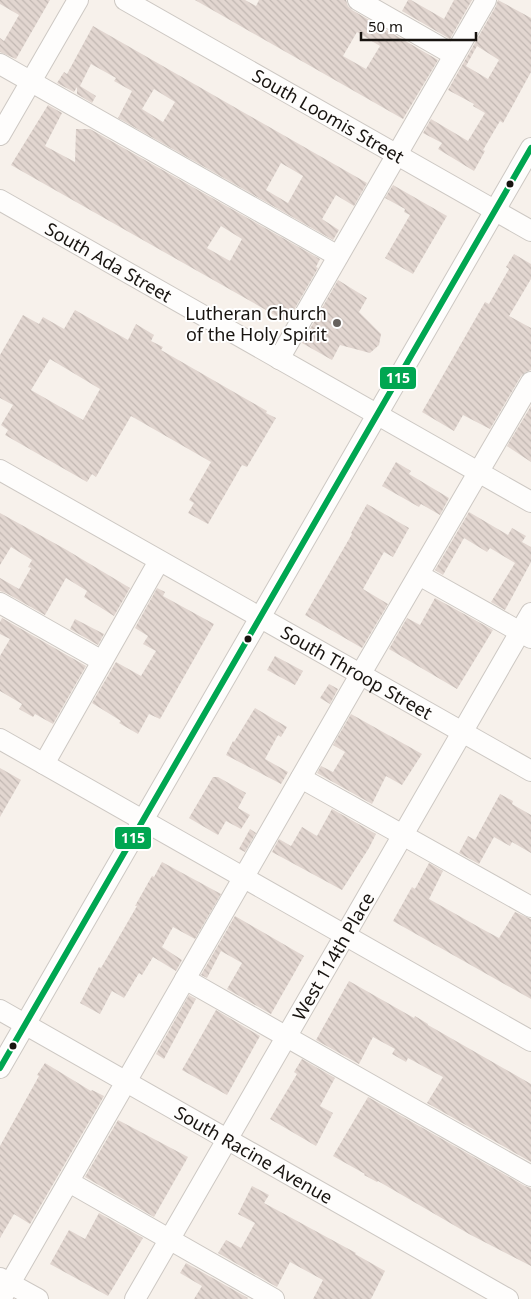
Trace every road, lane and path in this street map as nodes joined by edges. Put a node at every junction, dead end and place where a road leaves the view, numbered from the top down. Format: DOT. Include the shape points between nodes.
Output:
graph roads {
  1 [pos="78,0"];
  2 [pos="125,0"];
  3 [pos="358,0"];
  4 [pos="486,0"];
  5 [pos="454,55"];
  6 [pos="0,64"];
  7 [pos="31,82"];
  8 [pos="0,135"];
  9 [pos="531,148"];
  10 [pos="397,155"];
  11 [pos="0,200"];
  12 [pos="495,211"];
  13 [pos="531,231"];
  14 [pos="338,256"];
  15 [pos="279,359"];
  16 [pos="531,382"];
  17 [pos="377,415"];
  18 [pos="0,470"];
  19 [pos="479,472"];
  20 [pos="531,502"];
  21 [pos="159,561"];
  22 [pos="419,575"];
  23 [pos="0,603"];
  24 [pos="531,613"];
  25 [pos="260,618"];
  26 [pos="526,635"];
  27 [pos="102,662"];
  28 [pos="360,675"];
  29 [pos="462,732"];
  30 [pos="0,739"];
  31 [pos="44,764"];
  32 [pos="531,771"];
  33 [pos="301,778"];
  34 [pos="143,820"];
  35 [pos="403,835"];
  36 [pos="243,877"];
  37 [pos="531,907"];
  38 [pos="345,935"];
  39 [pos="185,979"];
  40 [pos="0,1010"];
  41 [pos="25,1024"];
  42 [pos="286,1037"];
  43 [pos="531,1041"];
  44 [pos="0,1068"];
  45 [pos="126,1082"];
  46 [pos="227,1140"];
  47 [pos="531,1176"];
  48 [pos="69,1182"];
  49 [pos="169,1239"];
  50 [pos="4,1287"];
  51 [pos="38,1299"];
  52 [pos="135,1299"];
  53 [pos="274,1299"];
  54 [pos="508,1299"];
  1 -- 7 [label="street"];
  2 -- 10 [label="street, South Loomis Street"];
  3 -- 5 [label="street"];
  4 -- 5 [label="street"];
  5 -- 10 [label="street"];
  6 -- 7 [label="street"];
  7 -- 8 [label="street"];
  7 -- 14 [label="street"];
  9 -- 12 [label="street"];
  10 -- 12 [label="street, South Loomis Street"];
  10 -- 14 [label="street"];
  11 -- 15 [label="street, South Ada Street"];
  12 -- 13 [label="street, South Loomis Street"];
  12 -- 17 [label="street"];
  14 -- 15 [label="street"];
  15 -- 17 [label="street, South Ada Street"];
  16 -- 19 [label="street"];
  17 -- 19 [label="street, South Ada Street"];
  17 -- 25 [label="street"];
  18 -- 21 [label="street, South Throop Street"];
  19 -- 20 [label="street, South Ada Street"];
  19 -- 22 [label="street"];
  21 -- 25 [label="street, South Throop Street"];
  21 -- 27 [label="street"];
  22 -- 26 [label="street"];
  22 -- 28 [label="street"];
  23 -- 27 [label="street"];
  24 -- 26 [label="street, West 114th Place"];
  25 -- 28 [label="street, South Throop Street"];
  25 -- 34 [label="street"];
  26 -- 29 [label="street, West 114th Place"];
  27 -- 31 [label="street"];
  28 -- 29 [label="street, South Throop Street"];
  28 -- 33 [label="street"];
  29 -- 32 [label="street, South Throop Street"];
  29 -- 35 [label="street, West 114th Place"];
  30 -- 31 [label="street"];
  31 -- 34 [label="street"];
  33 -- 35 [label="street"];
  33 -- 36 [label="street"];
  34 -- 36 [label="street"];
  34 -- 41 [label="street"];
  35 -- 37 [label="street"];
  35 -- 38 [label="street, West 114th Place"];
  36 -- 38 [label="street"];
  36 -- 39 [label="street"];
  38 -- 42 [label="street, West 114th Place"];
  38 -- 43 [label="street"];
  39 -- 42 [label="street"];
  39 -- 45 [label="street"];
  40 -- 41 [label="street, South Racine Avenue"];
  41 -- 44 [label="street"];
  41 -- 45 [label="street, South Racine Avenue"];
  42 -- 46 [label="street, West 114th Place"];
  42 -- 47 [label="street"];
  45 -- 46 [label="street, South Racine Avenue"];
  45 -- 48 [label="street"];
  46 -- 49 [label="street, West 114th Place"];
  46 -- 54 [label="street, South Racine Avenue"];
  48 -- 49 [label="street"];
  48 -- 50 [label="street"];
  49 -- 52 [label="street, West 114th Place"];
  49 -- 53 [label="street"];
  50 -- 51 [label="street"];
}
